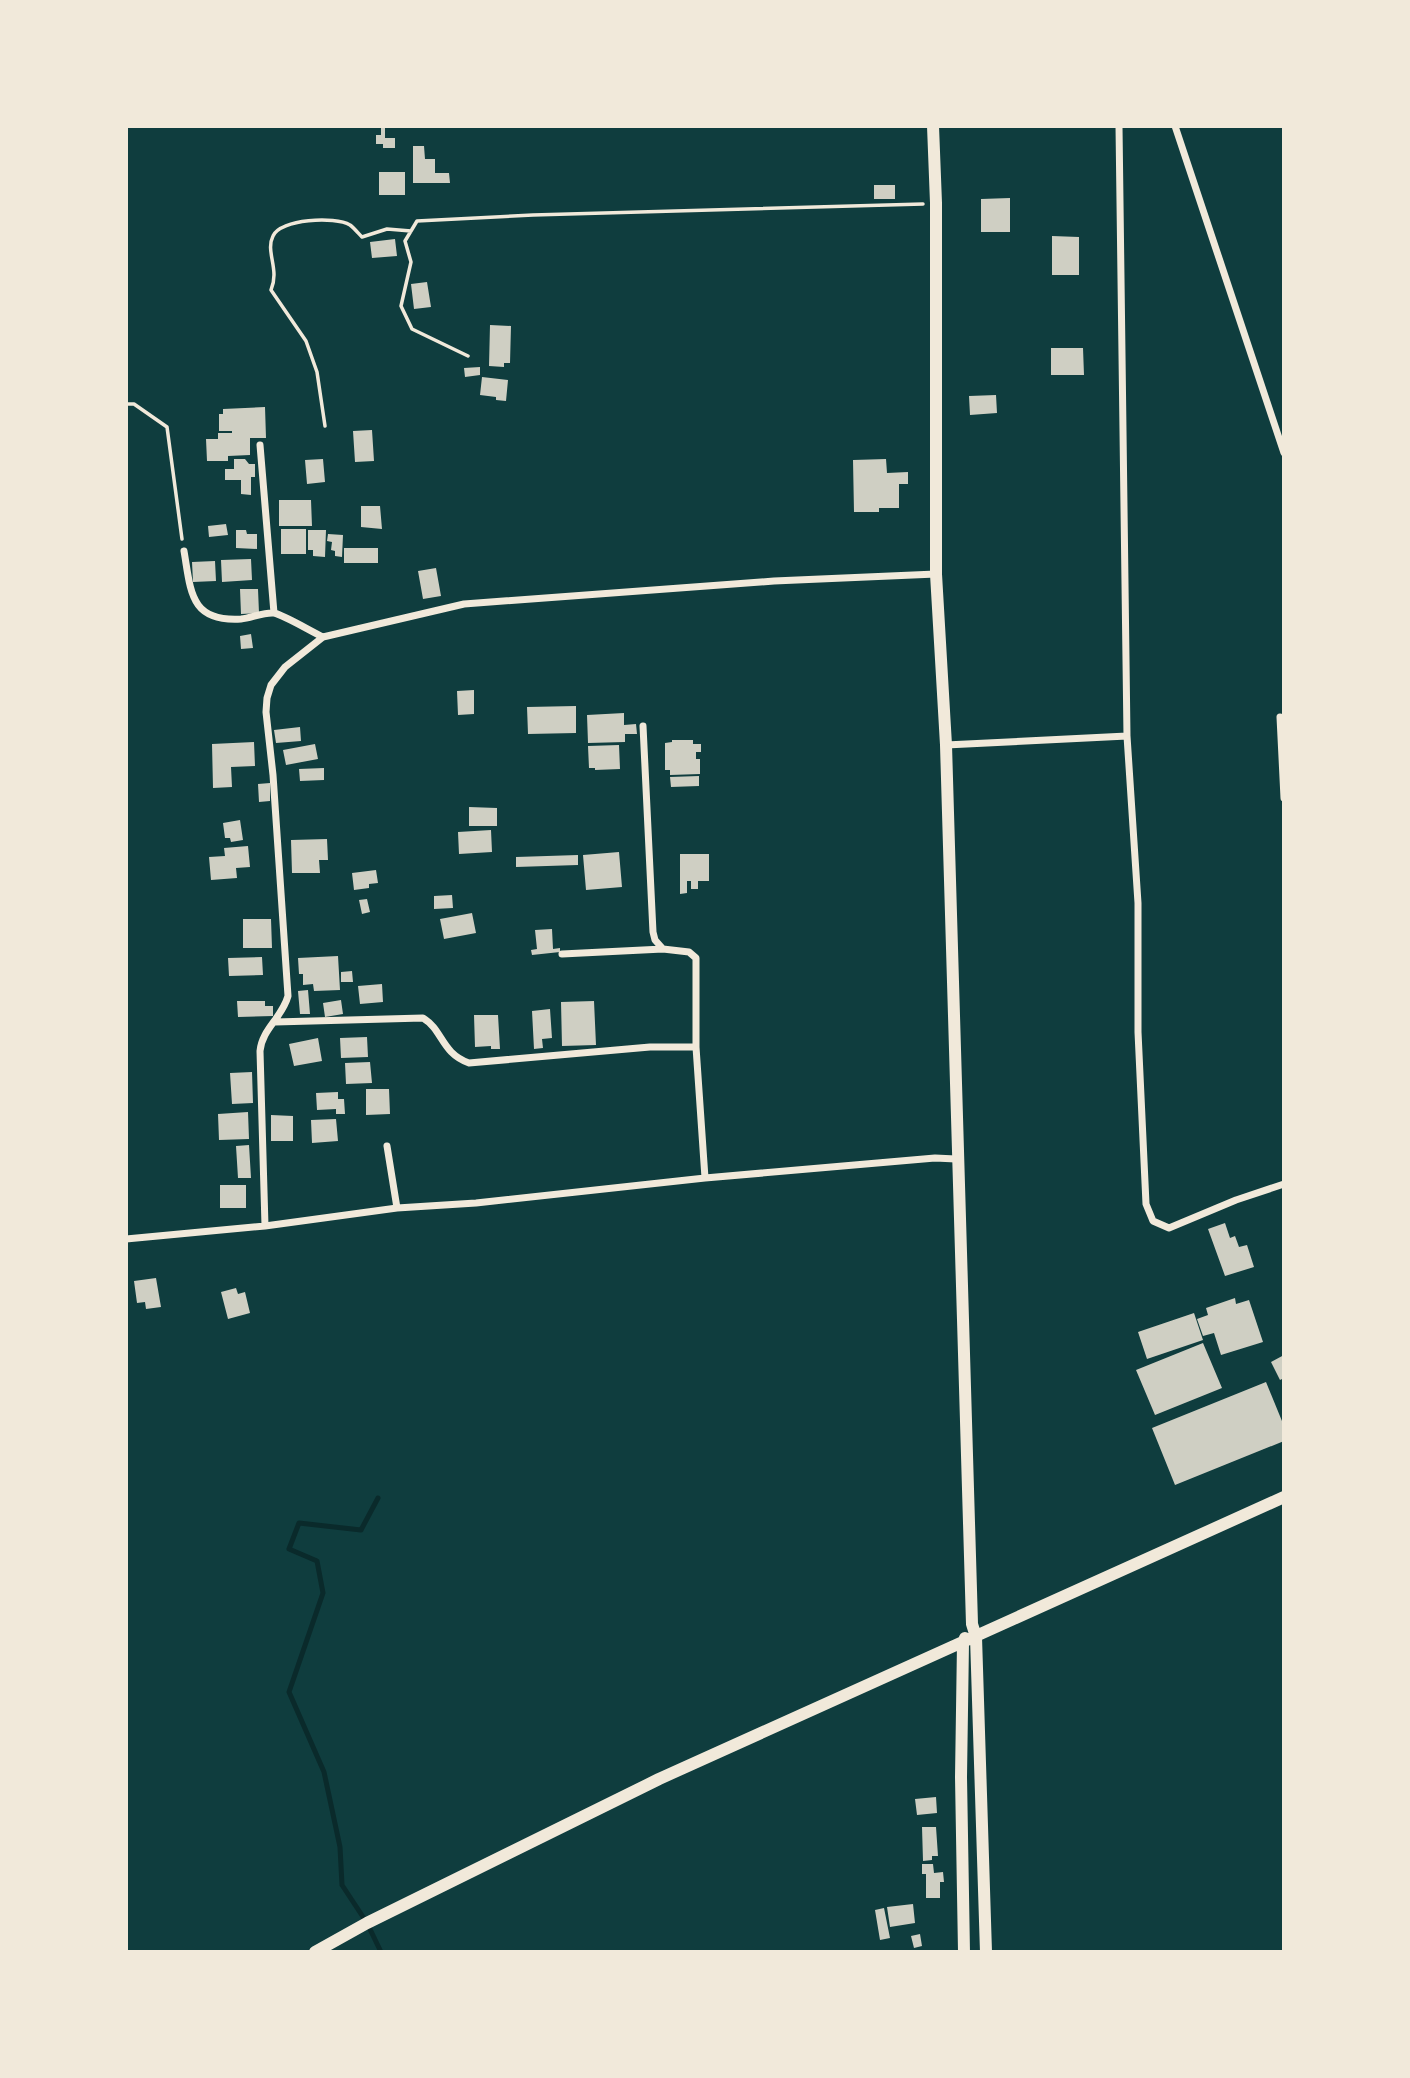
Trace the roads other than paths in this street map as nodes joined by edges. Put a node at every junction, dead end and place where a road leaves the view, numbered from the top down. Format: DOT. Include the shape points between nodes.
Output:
graph roads {
  1 [pos="933,126"];
  2 [pos="1119,126"];
  3 [pos="1175,126"];
  4 [pos="260,444"];
  5 [pos="1284,453"];
  6 [pos="184,551"];
  7 [pos="936,574"];
  8 [pos="274,613"];
  9 [pos="323,638"];
  10 [pos="1280,717"];
  11 [pos="643,726"];
  12 [pos="1127,736"];
  13 [pos="946,745"];
  14 [pos="1284,797"];
  15 [pos="663,949"];
  16 [pos="562,954"];
  17 [pos="275,1022"];
  18 [pos="696,1047"];
  19 [pos="387,1146"];
  20 [pos="956,1159"];
  21 [pos="705,1178"];
  22 [pos="1284,1184"];
  23 [pos="397,1208"];
  24 [pos="265,1226"];
  25 [pos="126,1239"];
  26 [pos="1284,1497"];
  27 [pos="972,1624"];
  28 [pos="976,1637"];
  29 [pos="963,1643"];
  30 [pos="315,1952"];
  31 [pos="964,1952"];
  32 [pos="986,1952"];
  1 -- 7 [label="street"];
  2 -- 12 [label="street"];
  3 -- 5 [label="street"];
  4 -- 8 [label="street"];
  6 -- 8 [label="street" via="191,592 203,612 240,619"];
  7 -- 9 [label="street" via="464,604"];
  7 -- 13 [label="street"];
  8 -- 9 [label="street"];
  9 -- 17 [label="street" via="285,667 267,698 288,996"];
  10 -- 14 [label="street"];
  11 -- 15 [label="street" via="653,932"];
  12 -- 13 [label="street"];
  12 -- 22 [label="street" via="1138,903 1138,1032 1148,1214 1169,1228"];
  13 -- 20 [label="street"];
  15 -- 16 [label="street"];
  15 -- 18 [label="street" via="689,952 696,958"];
  17 -- 18 [label="street" via="424,1018 448,1050 469,1063"];
  17 -- 24 [label="street" via="260,1051"];
  18 -- 21 [label="street"];
  19 -- 23 [label="street"];
  20 -- 21 [label="street"];
  20 -- 27 [label="street"];
  21 -- 23 [label="street"];
  23 -- 24 [label="street"];
  24 -- 25 [label="street"];
  26 -- 28 [label="street"];
  27 -- 28 [label="street"];
  27 -- 29 [label="street"];
  28 -- 29 [label="street"];
  28 -- 32 [label="street"];
  29 -- 30 [label="street" via="659,1779"];
  29 -- 31 [label="street"];
}
